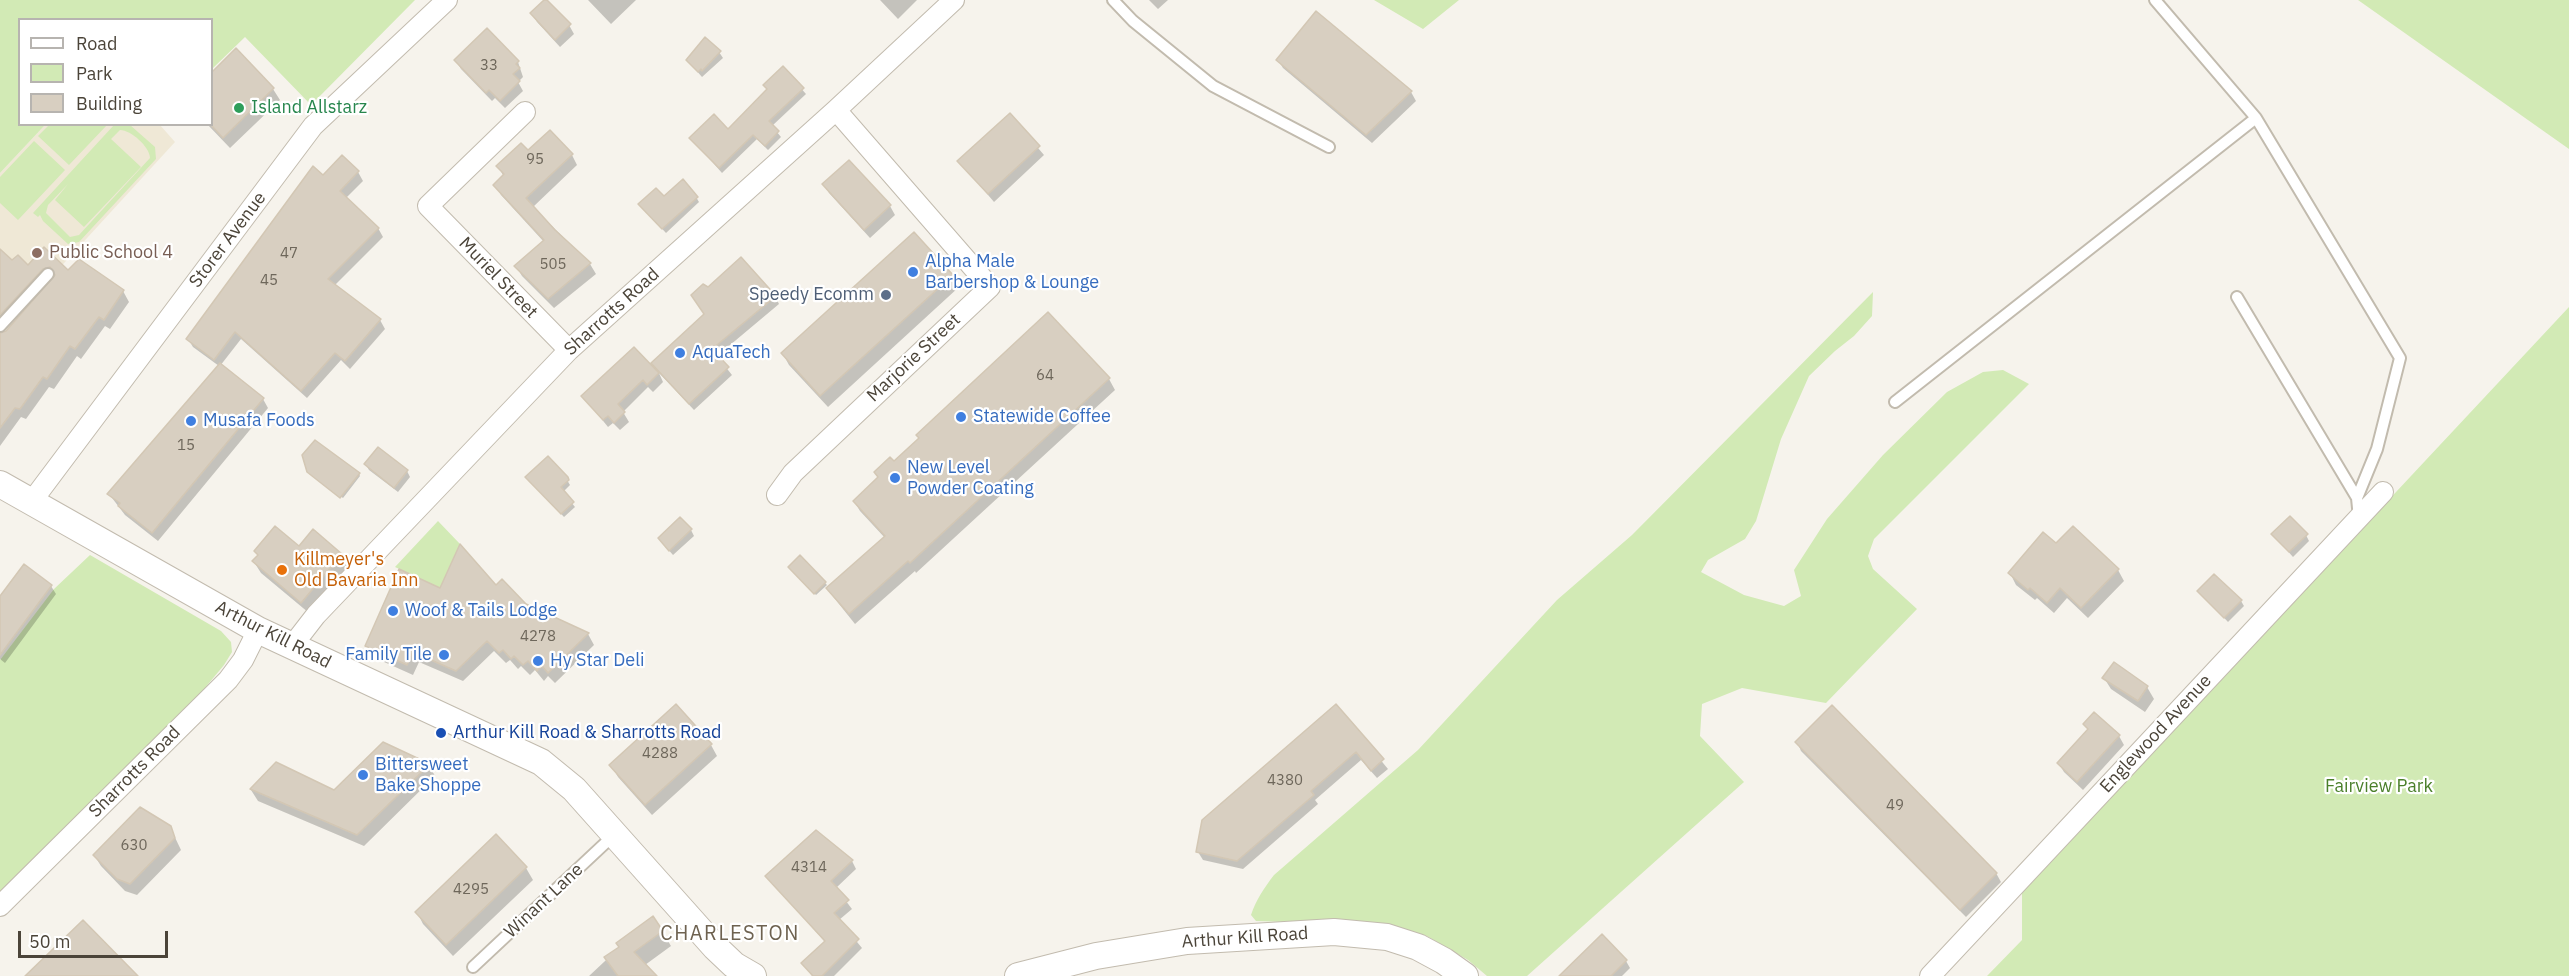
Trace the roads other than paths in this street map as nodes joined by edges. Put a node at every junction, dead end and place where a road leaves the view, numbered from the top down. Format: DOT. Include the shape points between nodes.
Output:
graph roads {
  1 [pos="447,0"];
  2 [pos="954,0"];
  3 [pos="1113,0"];
  4 [pos="2155,0"];
  5 [pos="836,110"];
  6 [pos="525,111"];
  7 [pos="2256,118"];
  8 [pos="1329,147"];
  9 [pos="48,274"];
  10 [pos="2237,297"];
  11 [pos="0,326"];
  12 [pos="569,350"];
  13 [pos="1895,402"];
  14 [pos="0,484"];
  15 [pos="2383,492"];
  16 [pos="777,495"];
  17 [pos="2357,498"];
  18 [pos="32,501"];
  19 [pos="2359,518"];
  20 [pos="258,630"];
  21 [pos="292,646"];
  22 [pos="615,834"];
  23 [pos="0,906"];
  24 [pos="473,967"];
  25 [pos="753,976"];
  26 [pos="1018,976"];
  27 [pos="1465,976"];
  28 [pos="1930,976"];
  1 -- 18 [label="street, Storer Avenue" via="313,126"];
  2 -- 5 [label="street, Sharrotts Road"];
  3 -- 8 [label="lane" via="1213,86"];
  4 -- 7 [label="lane"];
  5 -- 12 [label="street, Sharrotts Road"];
  5 -- 16 [label="street, Marjorie Street" via="990,287 793,473"];
  6 -- 12 [label="street, Muriel Street" via="428,206"];
  7 -- 13 [label="lane"];
  7 -- 17 [label="lane" via="2400,357 2377,449"];
  9 -- 11 [label="lane"];
  10 -- 17 [label="lane"];
  12 -- 21 [label="street, Sharrotts Road" via="316,615"];
  14 -- 18 [label="street, Arthur Kill Road"];
  15 -- 19 [label="street, Englewood Avenue"];
  17 -- 19 [label="lane"];
  18 -- 20 [label="street, Arthur Kill Road"];
  19 -- 28 [label="street, Englewood Avenue"];
  20 -- 21 [label="street, Arthur Kill Road"];
  20 -- 23 [label="street, Sharrotts Road" via="228,681"];
  21 -- 22 [label="street, Arthur Kill Road" via="531,756 561,777"];
  22 -- 24 [label="lane, Winant Lane"];
  22 -- 25 [label="street, Arthur Kill Road" via="690,922 734,965"];
  26 -- 27 [label="street, Arthur Kill Road" via="1096,956 1187,941 1327,932 1387,936 1418,947"];
}
